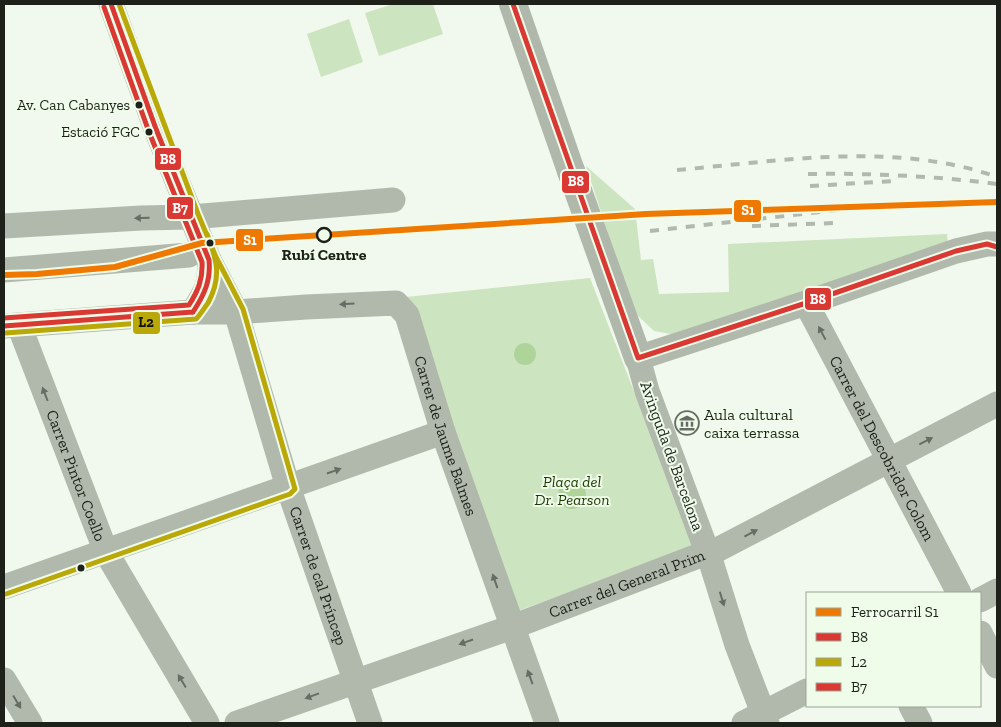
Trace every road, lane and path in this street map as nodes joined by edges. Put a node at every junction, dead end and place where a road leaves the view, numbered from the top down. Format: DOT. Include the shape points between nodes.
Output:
graph roads {
  1 [pos="110,4"];
  2 [pos="513,4"];
  3 [pos="393,200"];
  4 [pos="191,217"];
  5 [pos="4,226"];
  6 [pos="994,245"];
  7 [pos="199,257"];
  8 [pos="4,270"];
  9 [pos="806,303"];
  10 [pos="193,312"];
  11 [pos="236,312"];
  12 [pos="11,326"];
  13 [pos="638,358"];
  14 [pos="997,404"];
  15 [pos="443,432"];
  16 [pos="889,460"];
  17 [pos="288,487"];
  18 [pos="106,552"];
  19 [pos="706,553"];
  20 [pos="4,587"];
  21 [pos="997,591"];
  22 [pos="958,592"];
  23 [pos="981,599"];
  24 [pos="512,626"];
  25 [pos="981,635"];
  26 [pos="997,666"];
  27 [pos="4,680"];
  28 [pos="356,681"];
  29 [pos="806,692"];
  30 [pos="912,707"];
  31 [pos="758,720"];
  32 [pos="30,723"];
  33 [pos="207,723"];
  34 [pos="237,723"];
  35 [pos="370,723"];
  36 [pos="547,723"];
  37 [pos="920,723"];
  1 -- 4 [label="street, Carrer de cal Príncep"];
  2 -- 13 [label="street, bridge"];
  3 -- 4 [label="street"];
  4 -- 5 [label="street, one-way"];
  4 -- 7 [label="street, Carrer de cal Príncep"];
  6 -- 9 [label="street" via="956,251"];
  7 -- 8 [label="street"];
  7 -- 10 [label="street" via="210,272 206,290"];
  7 -- 11 [label="street, Carrer de cal Príncep"];
  9 -- 13 [label="street"];
  16 -- 9 [label="street, Carrer del Descobridor Colom, one-way"];
  10 -- 11 [label="street, Carrer de Jaume Balmes"];
  10 -- 12 [label="street, Carrer de Jaume Balmes"];
  15 -- 11 [label="street, Carrer de Jaume Balmes, one-way" via="407,314 396,303"];
  11 -- 17 [label="street, Carrer de cal Príncep"];
  18 -- 12 [label="street, Carrer Pintor Coello, one-way"];
  13 -- 19 [label="street, Avinguda de Barcelona"];
  16 -- 14 [label="street, Carrer del General Prim, one-way"];
  17 -- 15 [label="street, one-way"];
  24 -- 15 [label="street, Carrer de Jaume Balmes, one-way"];
  19 -- 16 [label="street, Carrer del General Prim, one-way"];
  16 -- 22 [label="street, Carrer del Descobridor Colom"];
  17 -- 18 [label="street"];
  17 -- 28 [label="street, Carrer de cal Príncep"];
  18 -- 20 [label="street"];
  33 -- 18 [label="street, Carrer Pintor Coello, one-way"];
  19 -- 24 [label="street, Carrer del General Prim"];
  19 -- 31 [label="street, Avinguda de Barcelona, one-way"];
  21 -- 23 [label="street"];
  24 -- 28 [label="street, Carrer del General Prim, one-way"];
  36 -- 24 [label="street, Carrer de Jaume Balmes, one-way"];
  25 -- 26 [label="street"];
  27 -- 32 [label="street, one-way"];
  28 -- 34 [label="street, Carrer del General Prim, one-way"];
  28 -- 35 [label="street, Carrer de cal Príncep"];
  29 -- 31 [label="street"];
  30 -- 37 [label="street"];
}
